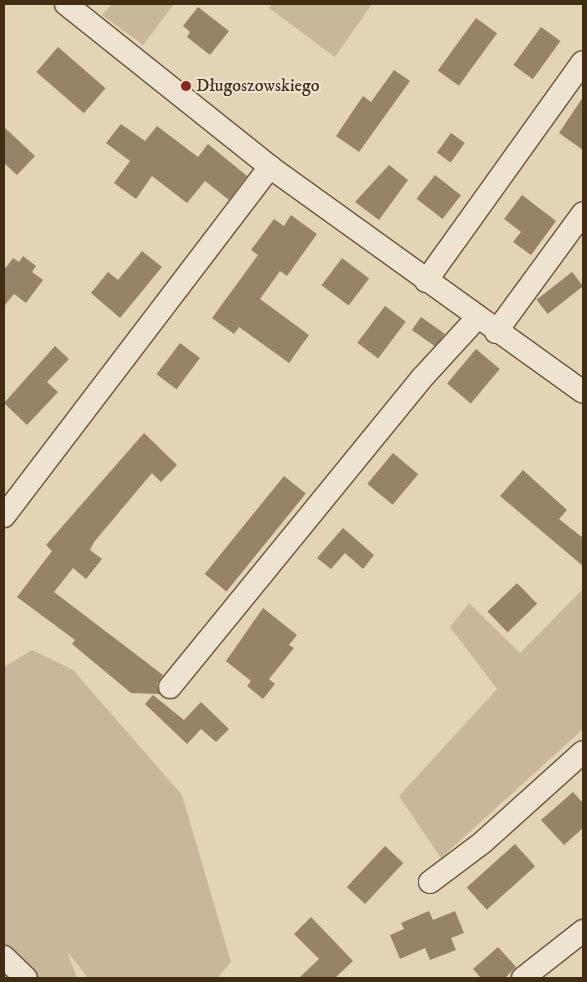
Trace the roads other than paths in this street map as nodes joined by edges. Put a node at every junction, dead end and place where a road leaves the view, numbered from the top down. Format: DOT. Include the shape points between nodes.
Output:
graph roads {
  1 [pos="66,4"];
  2 [pos="583,62"];
  3 [pos="270,167"];
  4 [pos="583,213"];
  5 [pos="426,281"];
  6 [pos="477,318"];
  7 [pos="496,332"];
  8 [pos="583,392"];
  9 [pos="4,516"];
  10 [pos="170,687"];
  11 [pos="583,752"];
  12 [pos="430,882"];
  13 [pos="583,931"];
  14 [pos="4,957"];
  15 [pos="26,978"];
  16 [pos="523,978"];
  1 -- 3 [label="street"];
  2 -- 5 [label="street"];
  3 -- 5 [label="street"];
  3 -- 9 [label="street"];
  4 -- 7 [label="street"];
  5 -- 6 [label="street"];
  6 -- 7 [label="street"];
  6 -- 10 [label="street" via="422,378"];
  7 -- 8 [label="street"];
  11 -- 12 [label="street" via="482,843"];
  13 -- 16 [label="street"];
  14 -- 15 [label="street"];
}
